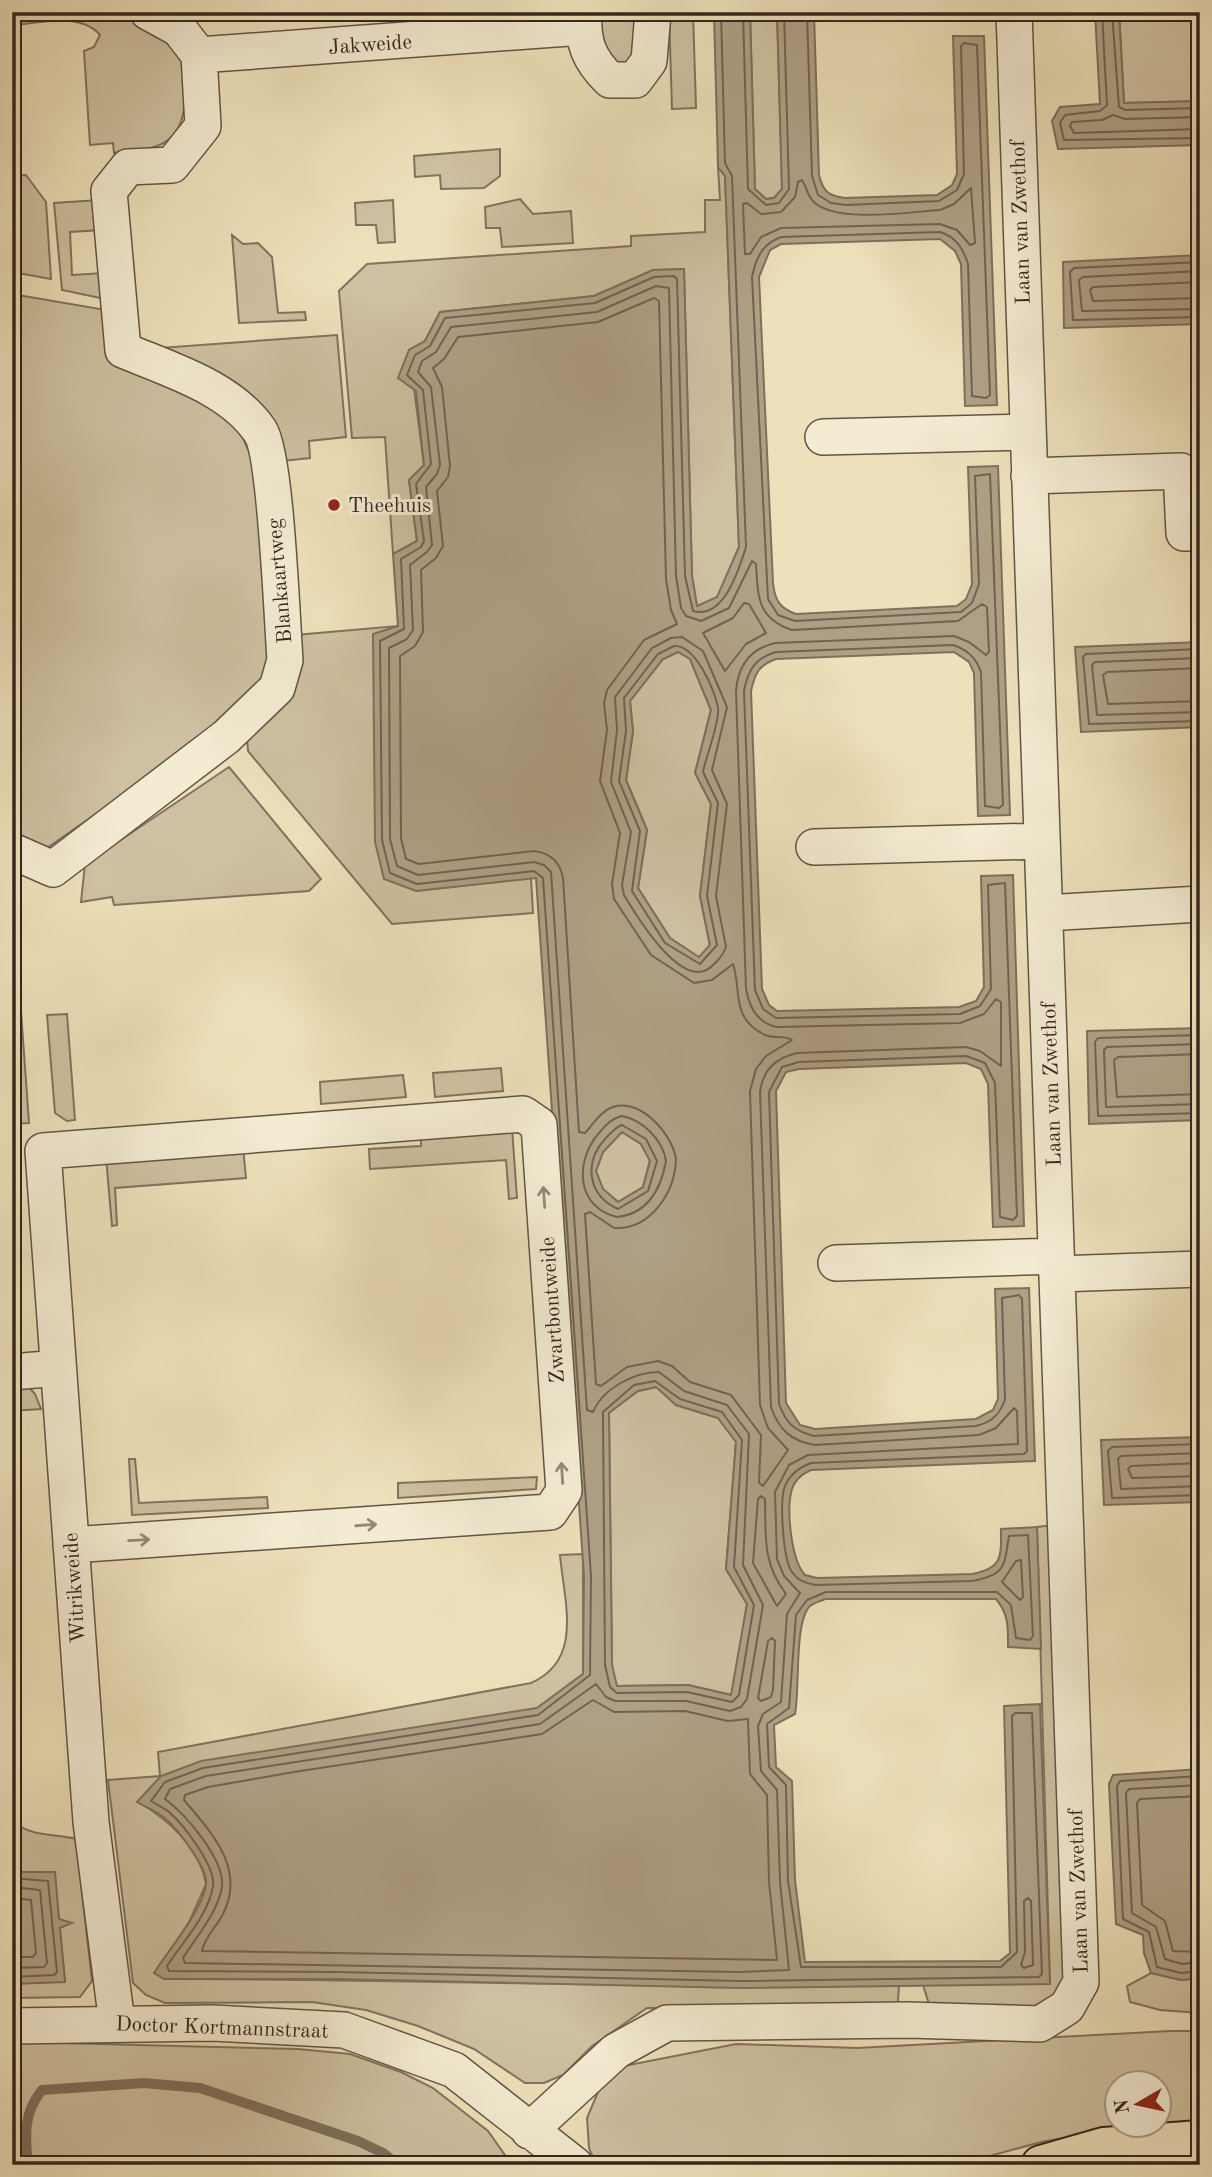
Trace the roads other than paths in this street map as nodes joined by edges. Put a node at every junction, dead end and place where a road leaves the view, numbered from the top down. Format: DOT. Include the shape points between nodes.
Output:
graph roads {
  1 [pos="148,12"];
  2 [pos="653,12"];
  3 [pos="1014,12"];
  4 [pos="584,20"];
  5 [pos="199,55"];
  6 [pos="1027,432"];
  7 [pos="823,437"];
  8 [pos="1029,475"];
  9 [pos="1200,533"];
  10 [pos="1041,841"];
  11 [pos="814,847"];
  12 [pos="12,850"];
  13 [pos="1200,904"];
  14 [pos="1045,913"];
  15 [pos="43,1151"];
  16 [pos="836,1263"];
  17 [pos="1057,1265"];
  18 [pos="1200,1269"];
  19 [pos="58,1368"];
  20 [pos="12,1371"];
  21 [pos="71,1545"];
  22 [pos="117,2023"];
  23 [pos="12,2026"];
  24 [pos="529,2131"];
  25 [pos="1200,2140"];
  26 [pos="541,2165"];
  27 [pos="575,2165"];
  28 [pos="1041,2165"];
  1 -- 5 [label="street" via="179,29"];
  2 -- 4 [label="street, Jakweide" via="649,61 635,79 610,80 592,63"];
  3 -- 6 [label="street, Laan van Zwethof"];
  4 -- 5 [label="street, Jakweide"];
  5 -- 12 [label="street, Blankaartweg" via="203,126 172,165 128,167 109,191 123,350 205,385 236,405 262,433 270,474 285,660 277,688 226,737 53,869"];
  6 -- 7 [label="street"];
  6 -- 8 [label="street, Laan van Zwethof"];
  8 -- 9 [label="street" via="1181,471 1184,533"];
  8 -- 10 [label="street, Laan van Zwethof"];
  10 -- 11 [label="street"];
  10 -- 14 [label="street, Laan van Zwethof"];
  13 -- 14 [label="street"];
  14 -- 17 [label="street, Laan van Zwethof"];
  15 -- 19 [label="street, Witrikweide"];
  21 -- 15 [label="street, Zwartbontweide, one-way" via="550,1512 564,1491 540,1139 539,1125 523,1114"];
  16 -- 17 [label="street"];
  17 -- 18 [label="street"];
  17 -- 24 [label="street, Laan van Zwethof" via="1081,1982 1067,2007 1040,2024 908,2020 667,2023 616,2051"];
  19 -- 20 [label="street"];
  19 -- 21 [label="street, Witrikweide"];
  21 -- 22 [label="street, Witrikweide" via="91,1822"];
  22 -- 23 [label="street, Doctor Kortmannstraat"];
  22 -- 24 [label="street, Doctor Kortmannstraat" via="344,2030 454,2070"];
  24 -- 26 [label="street"];
  24 -- 27 [label="street, Doctor Kortmannstraat"];
  25 -- 28 [label="main road" via="1104,2147"];
}
